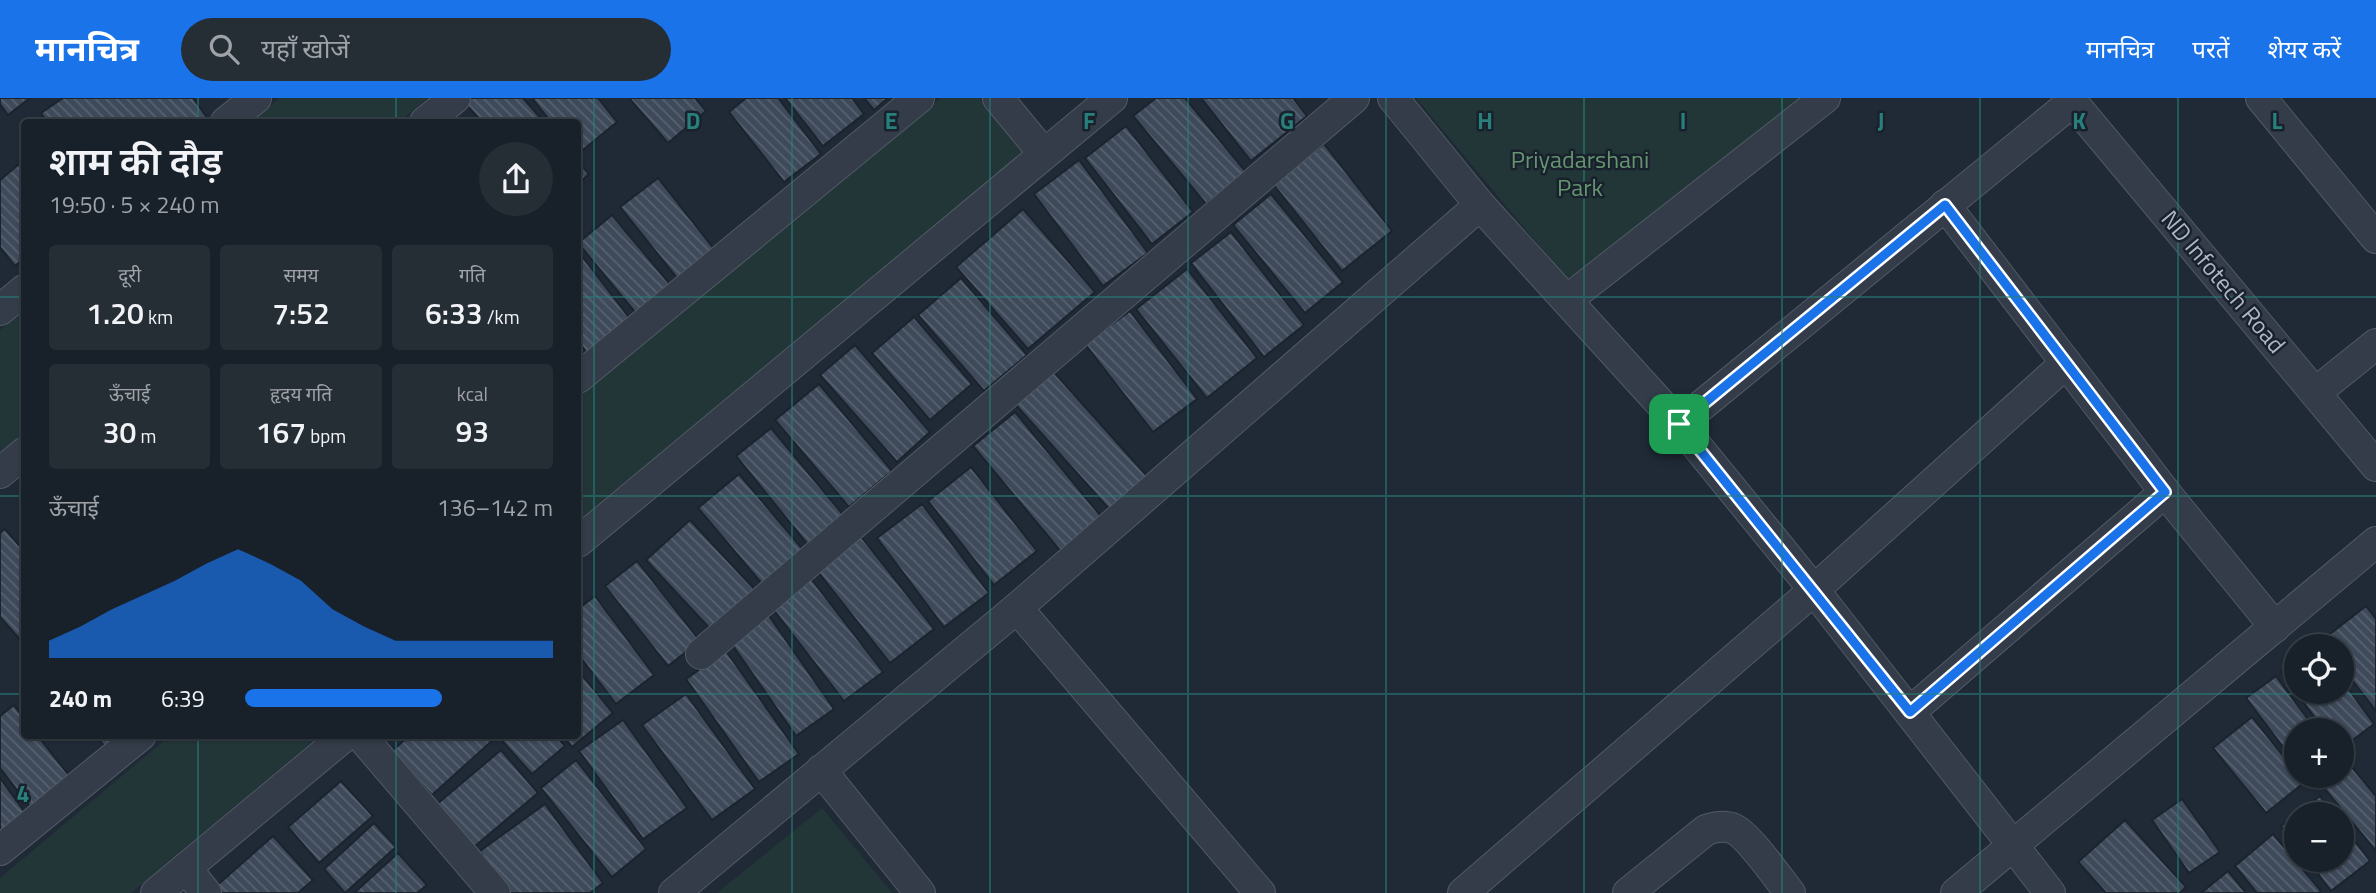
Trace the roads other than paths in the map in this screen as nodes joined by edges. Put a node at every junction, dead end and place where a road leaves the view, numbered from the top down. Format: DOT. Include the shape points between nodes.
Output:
graph roads {
  1 [pos="256,98"];
  2 [pos="455,98"];
  3 [pos="919,98"];
  4 [pos="998,98"];
  5 [pos="1112,98"];
  6 [pos="1353,98"];
  7 [pos="1393,98"];
  8 [pos="1825,98"];
  9 [pos="2261,98"];
  10 [pos="2071,100"];
  11 [pos="230,119"];
  12 [pos="429,119"];
  13 [pos="1044,154"];
  14 [pos="1480,205"];
  15 [pos="1945,205"];
  16 [pos="2376,238"];
  17 [pos="21,292"];
  18 [pos="1567,300"];
  19 [pos="0,310"];
  20 [pos="2376,344"];
  21 [pos="2066,363"];
  22 [pos="581,376"];
  23 [pos="2315,393"];
  24 [pos="1679,424"];
  25 [pos="21,456"];
  26 [pos="2376,466"];
  27 [pos="0,473"];
  28 [pos="2165,492"];
  29 [pos="581,540"];
  30 [pos="2376,542"];
  31 [pos="1814,590"];
  32 [pos="1017,608"];
  33 [pos="2274,627"];
  34 [pos="701,654"];
  35 [pos="1910,712"];
  36 [pos="136,739"];
  37 [pos="341,739"];
  38 [pos="363,739"];
  39 [pos="821,771"];
  40 [pos="2012,847"];
  41 [pos="0,850"];
  42 [pos="186,868"];
  43 [pos="156,893"];
  44 [pos="206,893"];
  45 [pos="495,893"];
  46 [pos="674,893"];
  47 [pos="920,893"];
  48 [pos="1260,893"];
  49 [pos="1463,893"];
  50 [pos="1628,893"];
  51 [pos="1790,893"];
  52 [pos="1956,893"];
  53 [pos="2050,893"];
  1 -- 11 [label="street"];
  2 -- 12 [label="street"];
  3 -- 22 [label="street"];
  4 -- 13 [label="street"];
  5 -- 13 [label="street"];
  6 -- 34 [label="street"];
  7 -- 14 [label="street"];
  8 -- 18 [label="street"];
  9 -- 16 [label="street"];
  10 -- 15 [label="street"];
  10 -- 23 [label="street, ND Infotech Road"];
  13 -- 29 [label="street"];
  14 -- 18 [label="street"];
  14 -- 32 [label="street"];
  15 -- 21 [label="street"];
  15 -- 24 [label="street"];
  17 -- 19 [label="street"];
  18 -- 24 [label="street"];
  20 -- 23 [label="street"];
  21 -- 28 [label="street"];
  21 -- 31 [label="street"];
  23 -- 26 [label="street, ND Infotech Road"];
  24 -- 31 [label="street"];
  25 -- 27 [label="street"];
  28 -- 33 [label="street"];
  28 -- 35 [label="street"];
  30 -- 33 [label="street"];
  31 -- 35 [label="street"];
  31 -- 49 [label="street"];
  32 -- 39 [label="street"];
  32 -- 48 [label="street"];
  33 -- 40 [label="street"];
  35 -- 40 [label="street"];
  36 -- 41 [label="street"];
  37 -- 42 [label="street"];
  38 -- 45 [label="street"];
  39 -- 46 [label="street"];
  39 -- 47 [label="street"];
  40 -- 52 [label="street"];
  40 -- 53 [label="street"];
  42 -- 43 [label="street"];
  42 -- 44 [label="street"];
  50 -- 51 [label="street" via="1706,830 1718,826 1734,829 1748,841"];
}
